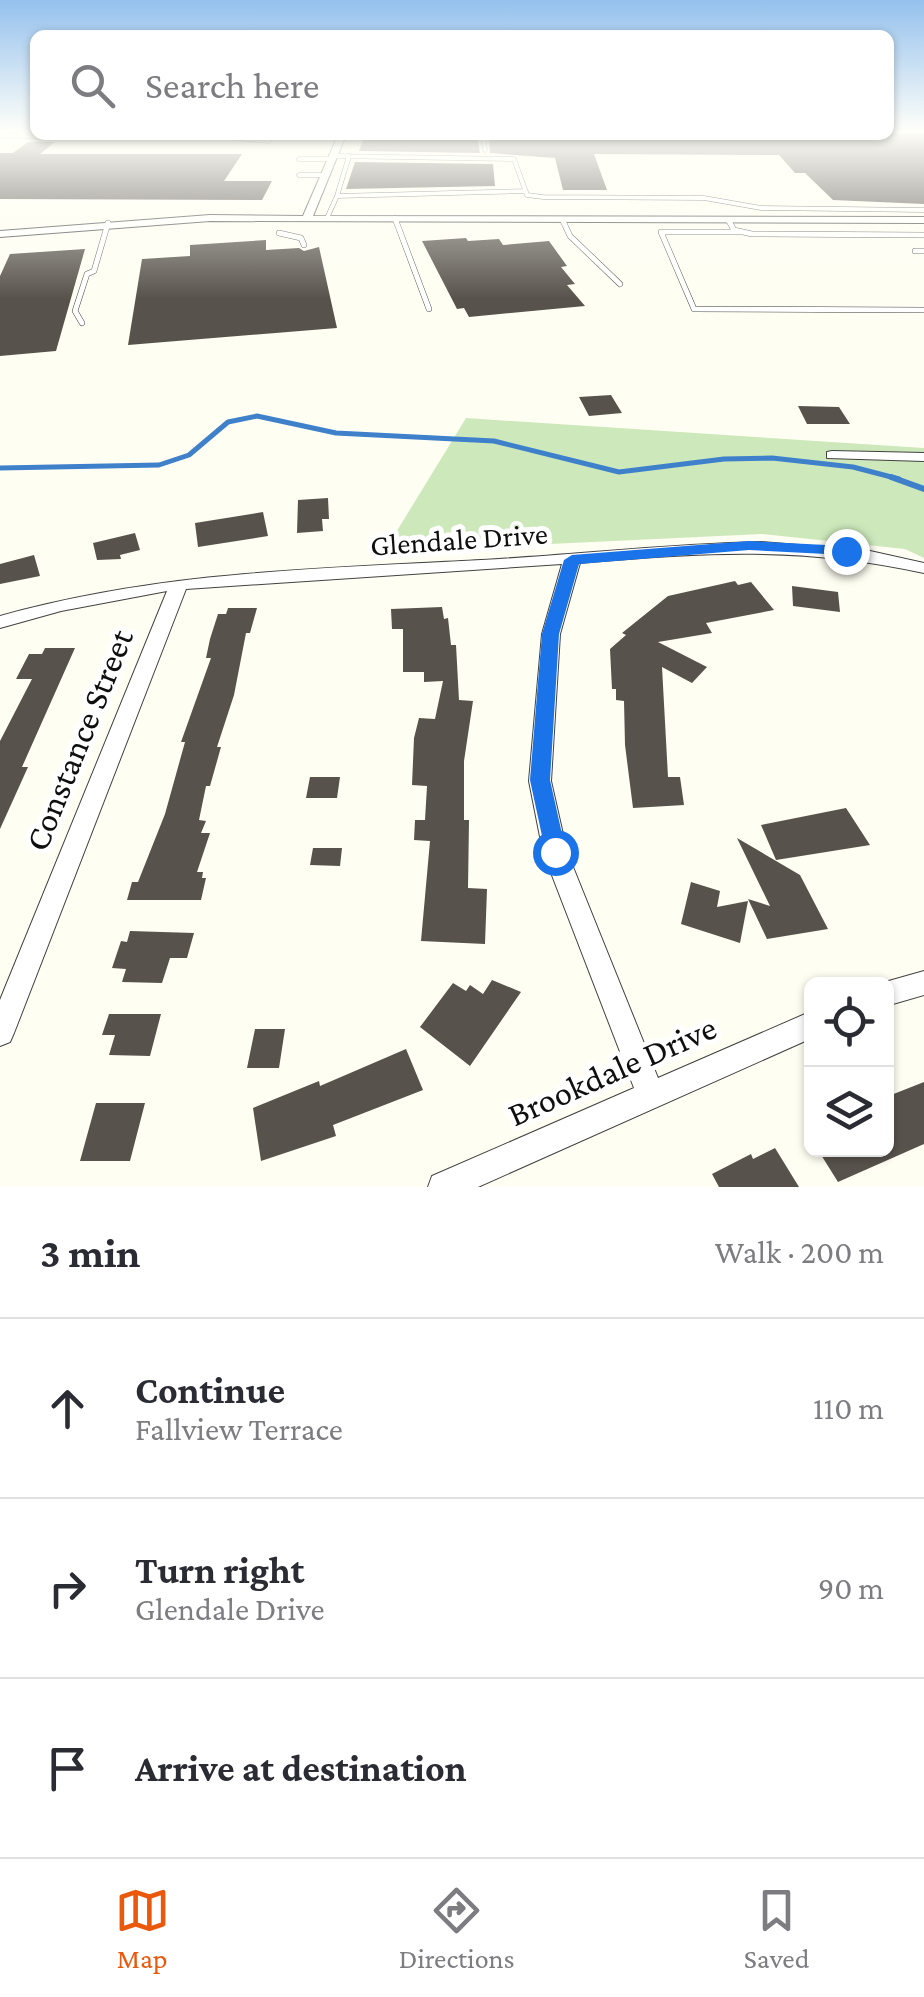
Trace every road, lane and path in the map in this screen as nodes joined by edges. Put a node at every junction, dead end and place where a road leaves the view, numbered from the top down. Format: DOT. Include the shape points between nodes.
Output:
graph roads {
  1 [pos="319,188"];
  2 [pos="339,188"];
  3 [pos="526,191"];
  4 [pos="337,196"];
  5 [pos="761,208"];
  6 [pos="924,210"];
  7 [pos="307,218"];
  8 [pos="328,218"];
  9 [pos="395,218"];
  10 [pos="562,219"];
  11 [pos="728,219"];
  12 [pos="768,219"];
  13 [pos="924,220"];
  14 [pos="108,223"];
  15 [pos="741,232"];
  16 [pos="279,233"];
  17 [pos="0,234"];
  18 [pos="924,234"];
  19 [pos="304,245"];
  20 [pos="914,251"];
  21 [pos="924,251"];
  22 [pos="620,284"];
  23 [pos="429,310"];
  24 [pos="924,310"];
  25 [pos="82,323"];
  26 [pos="832,455"];
  27 [pos="924,457"];
  28 [pos="572,560"];
  29 [pos="924,568"];
  30 [pos="179,584"];
  31 [pos="0,622"];
  32 [pos="924,983"];
  33 [pos="894,992"];
  34 [pos="804,1027"];
  35 [pos="0,1034"];
  36 [pos="650,1094"];
  37 [pos="443,1187"];
  1 -- 7 [label="street"];
  2 -- 4 [label="lane"];
  3 -- 4 [label="lane"];
  3 -- 5 [label="lane" via="543,197 704,198"];
  4 -- 8 [label="lane"];
  5 -- 6 [label="lane"];
  5 -- 12 [label="lane"];
  7 -- 8 [label="street"];
  7 -- 14 [label="street" via="182,216"];
  8 -- 9 [label="street"];
  9 -- 10 [label="street"];
  9 -- 23 [label="lane"];
  10 -- 11 [label="street"];
  10 -- 22 [label="lane" via="570,236"];
  11 -- 12 [label="street"];
  11 -- 15 [label="lane"];
  12 -- 13 [label="street"];
  14 -- 17 [label="street"];
  14 -- 25 [label="lane" via="75,311"];
  15 -- 18 [label="lane"];
  15 -- 24 [label="lane" via="660,232 694,309"];
  16 -- 19 [label="lane" via="301,238"];
  20 -- 21 [label="lane"];
  26 -- 27 [label="street"];
  28 -- 29 [label="street, Glendale Drive" via="802,546"];
  28 -- 30 [label="street, Glendale Drive"];
  28 -- 36 [label="street" via="551,634 540,780 555,852"];
  30 -- 31 [label="street, Glendale Drive"];
  30 -- 35 [label="street, Constance Street"];
  32 -- 33 [label="street"];
  34 -- 36 [label="street, Brookdale Drive"];
  36 -- 37 [label="street, Brookdale Drive"];
}
